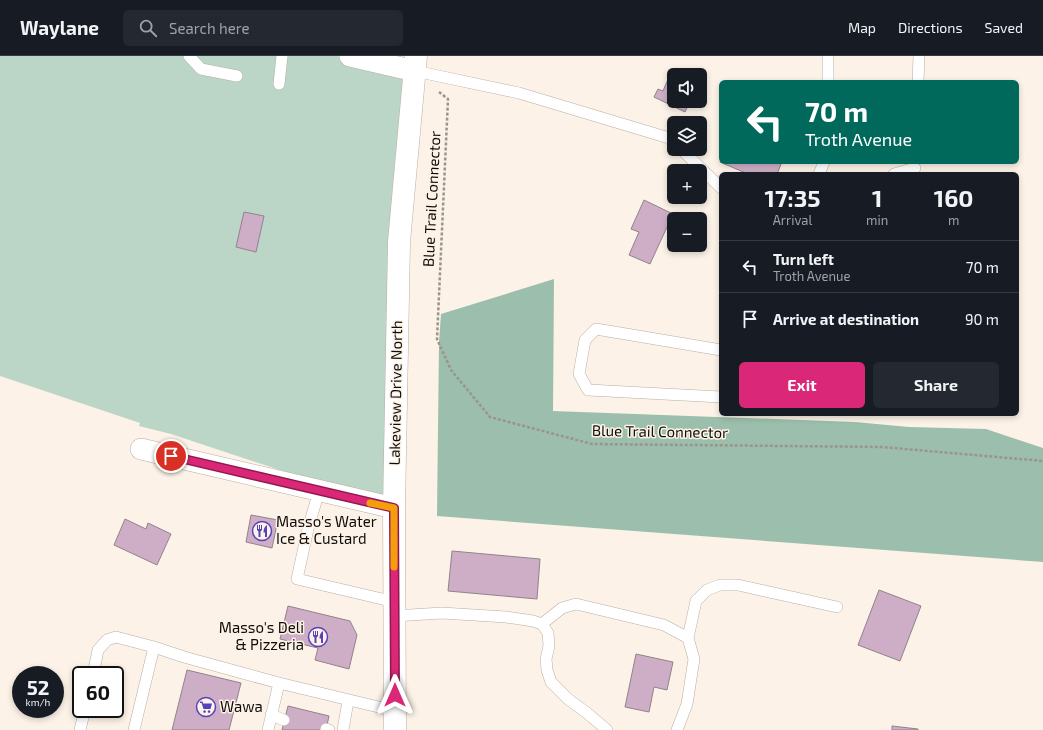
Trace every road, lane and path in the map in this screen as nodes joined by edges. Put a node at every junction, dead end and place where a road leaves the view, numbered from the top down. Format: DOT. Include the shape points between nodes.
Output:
graph roads {
  1 [pos="189,56"];
  2 [pos="282,56"];
  3 [pos="350,56"];
  4 [pos="828,56"];
  5 [pos="919,56"];
  6 [pos="416,64"];
  7 [pos="237,76"];
  8 [pos="828,80"];
  9 [pos="918,80"];
  10 [pos="279,84"];
  11 [pos="667,137"];
  12 [pos="688,156"];
  13 [pos="917,168"];
  14 [pos="902,172"];
  15 [pos="719,186"];
  16 [pos="719,350"];
  17 [pos="719,397"];
  18 [pos="142,449"];
  19 [pos="1043,461"];
  20 [pos="319,491"];
  21 [pos="394,508"];
  22 [pos="837,608"];
  23 [pos="395,609"];
  24 [pos="542,624"];
  25 [pos="688,638"];
  26 [pos="154,647"];
  27 [pos="95,666"];
  28 [pos="278,683"];
  29 [pos="348,701"];
  30 [pos="272,715"];
  31 [pos="83,718"];
  32 [pos="284,720"];
  33 [pos="395,721"];
  34 [pos="81,730"];
  35 [pos="134,730"];
  36 [pos="268,730"];
  37 [pos="343,730"];
  38 [pos="607,730"];
  39 [pos="677,730"];
  1 -- 7 [label="lane" via="201,69"];
  2 -- 10 [label="lane"];
  3 -- 6 [label="street"];
  4 -- 8 [label="lane"];
  5 -- 9 [label="lane"];
  6 -- 11 [label="lane" via="519,92"];
  6 -- 19 [label="path, Blue Trail Connector" via="448,99 437,339 451,370 490,417 592,444 882,447"];
  6 -- 21 [label="main road, Lakeview Drive North" via="399,242"];
  12 -- 15 [label="lane"];
  13 -- 14 [label="lane"];
  16 -- 17 [label="lane" via="596,330 585,340 579,374 588,390"];
  18 -- 20 [label="street"];
  20 -- 21 [label="street"];
  20 -- 23 [label="lane" via="297,579"];
  21 -- 23 [label="main road, Lakeview Drive North"];
  22 -- 25 [label="lane" via="738,585 720,585 707,590 696,601"];
  23 -- 24 [label="lane" via="506,617"];
  23 -- 33 [label="main road, Lakeview Drive North"];
  24 -- 25 [label="lane" via="562,608 576,604 664,625"];
  24 -- 38 [label="lane" via="548,633 546,659 551,682"];
  25 -- 39 [label="lane" via="694,659 687,704"];
  26 -- 27 [label="lane" via="116,637 107,640 98,650"];
  26 -- 28 [label="lane"];
  26 -- 35 [label="lane"];
  28 -- 29 [label="lane"];
  28 -- 30 [label="lane"];
  29 -- 33 [label="lane"];
  29 -- 37 [label="lane"];
  30 -- 32 [label="lane"];
  30 -- 36 [label="lane"];
  31 -- 34 [label="lane"];
}
